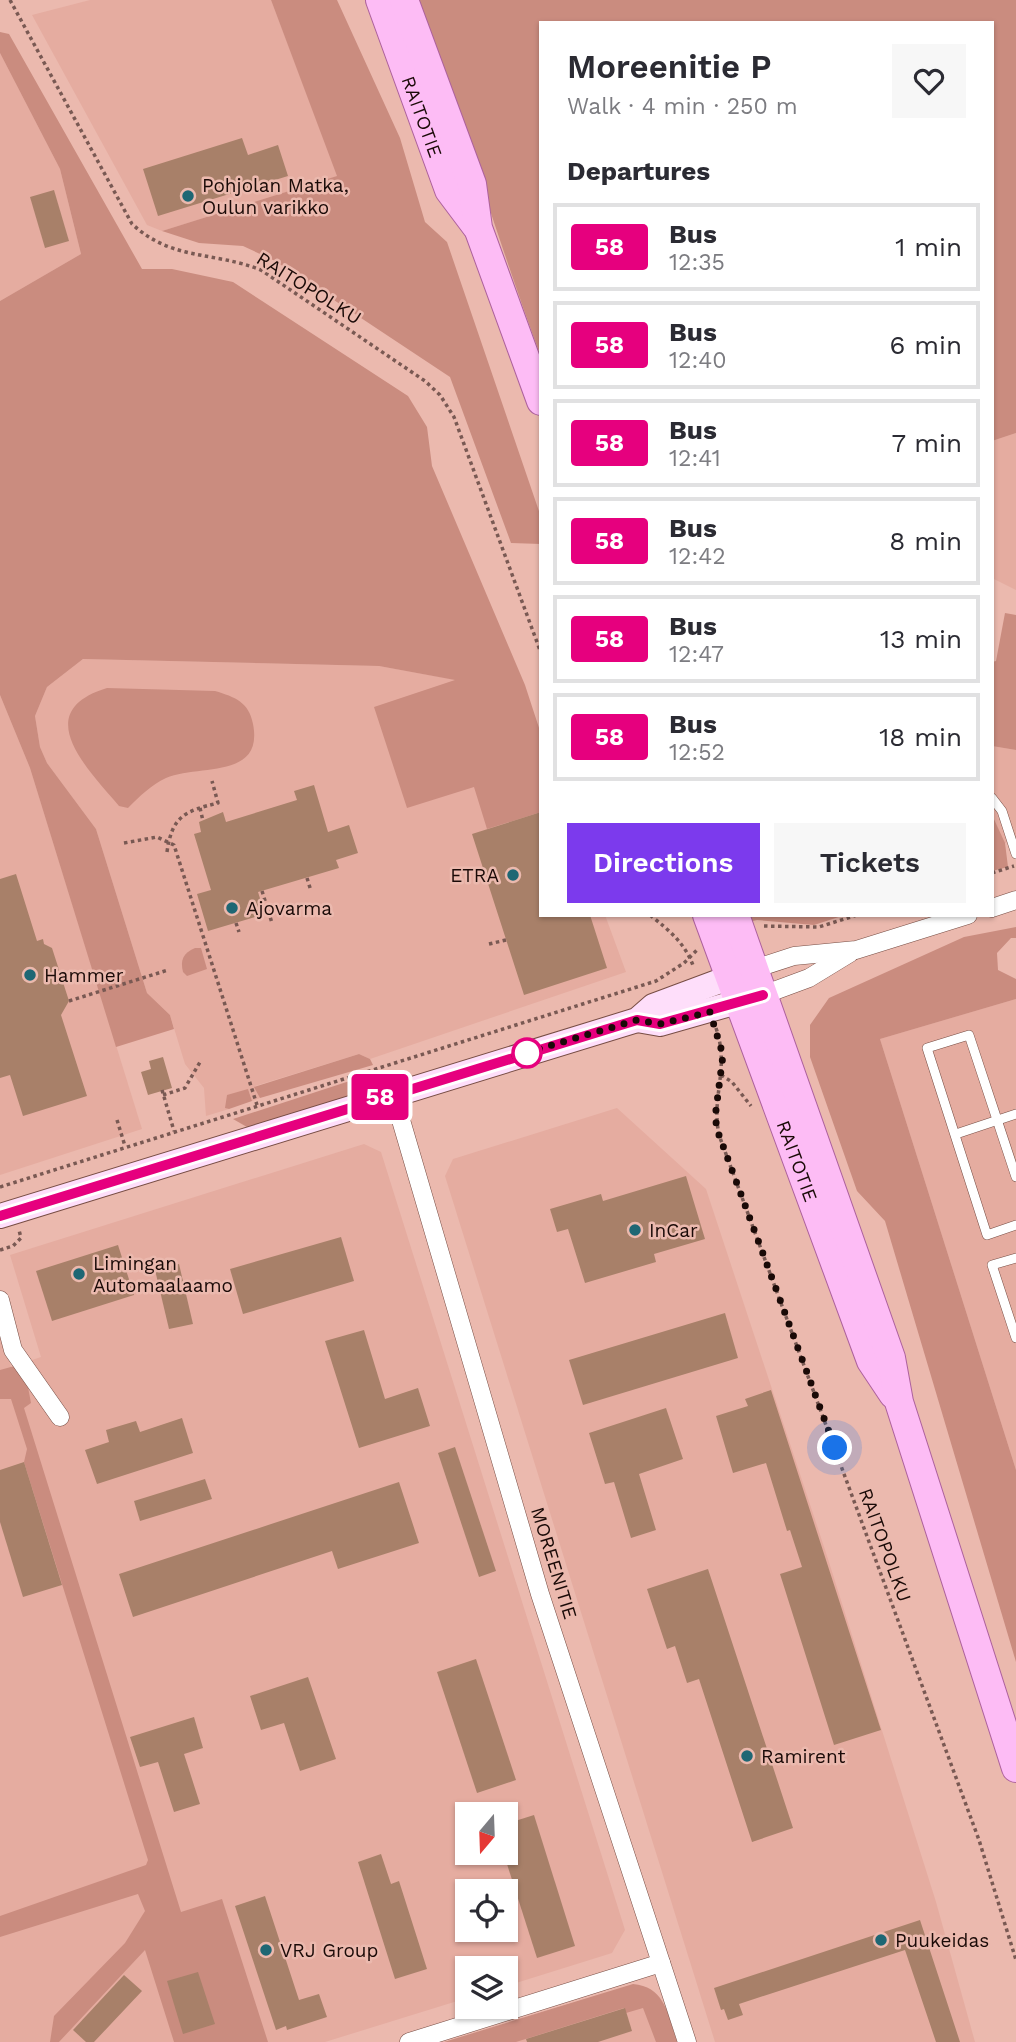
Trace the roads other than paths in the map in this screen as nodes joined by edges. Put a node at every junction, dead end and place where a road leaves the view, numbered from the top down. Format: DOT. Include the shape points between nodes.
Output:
graph roads {
  1 [pos="380,0"];
  2 [pos="404,0"];
  3 [pos="478,228"];
  4 [pos="539,396"];
  5 [pos="994,801"];
  6 [pos="1016,854"];
  7 [pos="1016,901"];
  8 [pos="994,907"];
  9 [pos="710,917"];
  10 [pos="962,917"];
  11 [pos="731,930"];
  12 [pos="856,950"];
  13 [pos="746,986"];
  14 [pos="637,1020"];
  15 [pos="393,1093"];
  16 [pos="1016,1114"];
  17 [pos="998,1120"];
  18 [pos="956,1134"];
  19 [pos="1016,1177"];
  20 [pos="0,1216"];
  21 [pos="1016,1226"];
  22 [pos="1016,1258"];
  23 [pos="0,1300"];
  24 [pos="1016,1338"];
  25 [pos="60,1417"];
  26 [pos="1016,1769"];
  27 [pos="661,1963"];
  28 [pos="409,2042"];
  29 [pos="687,2042"];
  1 -- 3 [label="main road, RAITOTIE" via="449,191"];
  2 -- 3 [label="main road, RAITOTIE" via="472,184"];
  3 -- 4 [label="main road, RAITOTIE"];
  5 -- 6 [label="lane"];
  7 -- 8 [label="street"];
  9 -- 11 [label="main road, RAITOTIE"];
  10 -- 12 [label="street"];
  11 -- 13 [label="main road, RAITOTIE"];
  12 -- 13 [label="street" via="809,978"];
  12 -- 13 [label="street" via="794,956"];
  13 -- 14 [label="street" via="701,986 653,1006"];
  13 -- 14 [label="street" via="710,1012 660,1024"];
  13 -- 26 [label="main road, RAITOTIE" via="870,1361 899,1402"];
  14 -- 15 [label="street"];
  15 -- 20 [label="street"];
  15 -- 27 [label="street, MOREENITIE" via="540,1594"];
  16 -- 17 [label="lane"];
  17 -- 18 [label="lane"];
  17 -- 18 [label="lane" via="969,1035 927,1048"];
  17 -- 19 [label="lane"];
  18 -- 21 [label="lane" via="987,1235"];
  22 -- 24 [label="lane" via="992,1265"];
  23 -- 25 [label="street" via="13,1350"];
  27 -- 28 [label="street"];
  27 -- 29 [label="street, MOREENITIE"];
}
